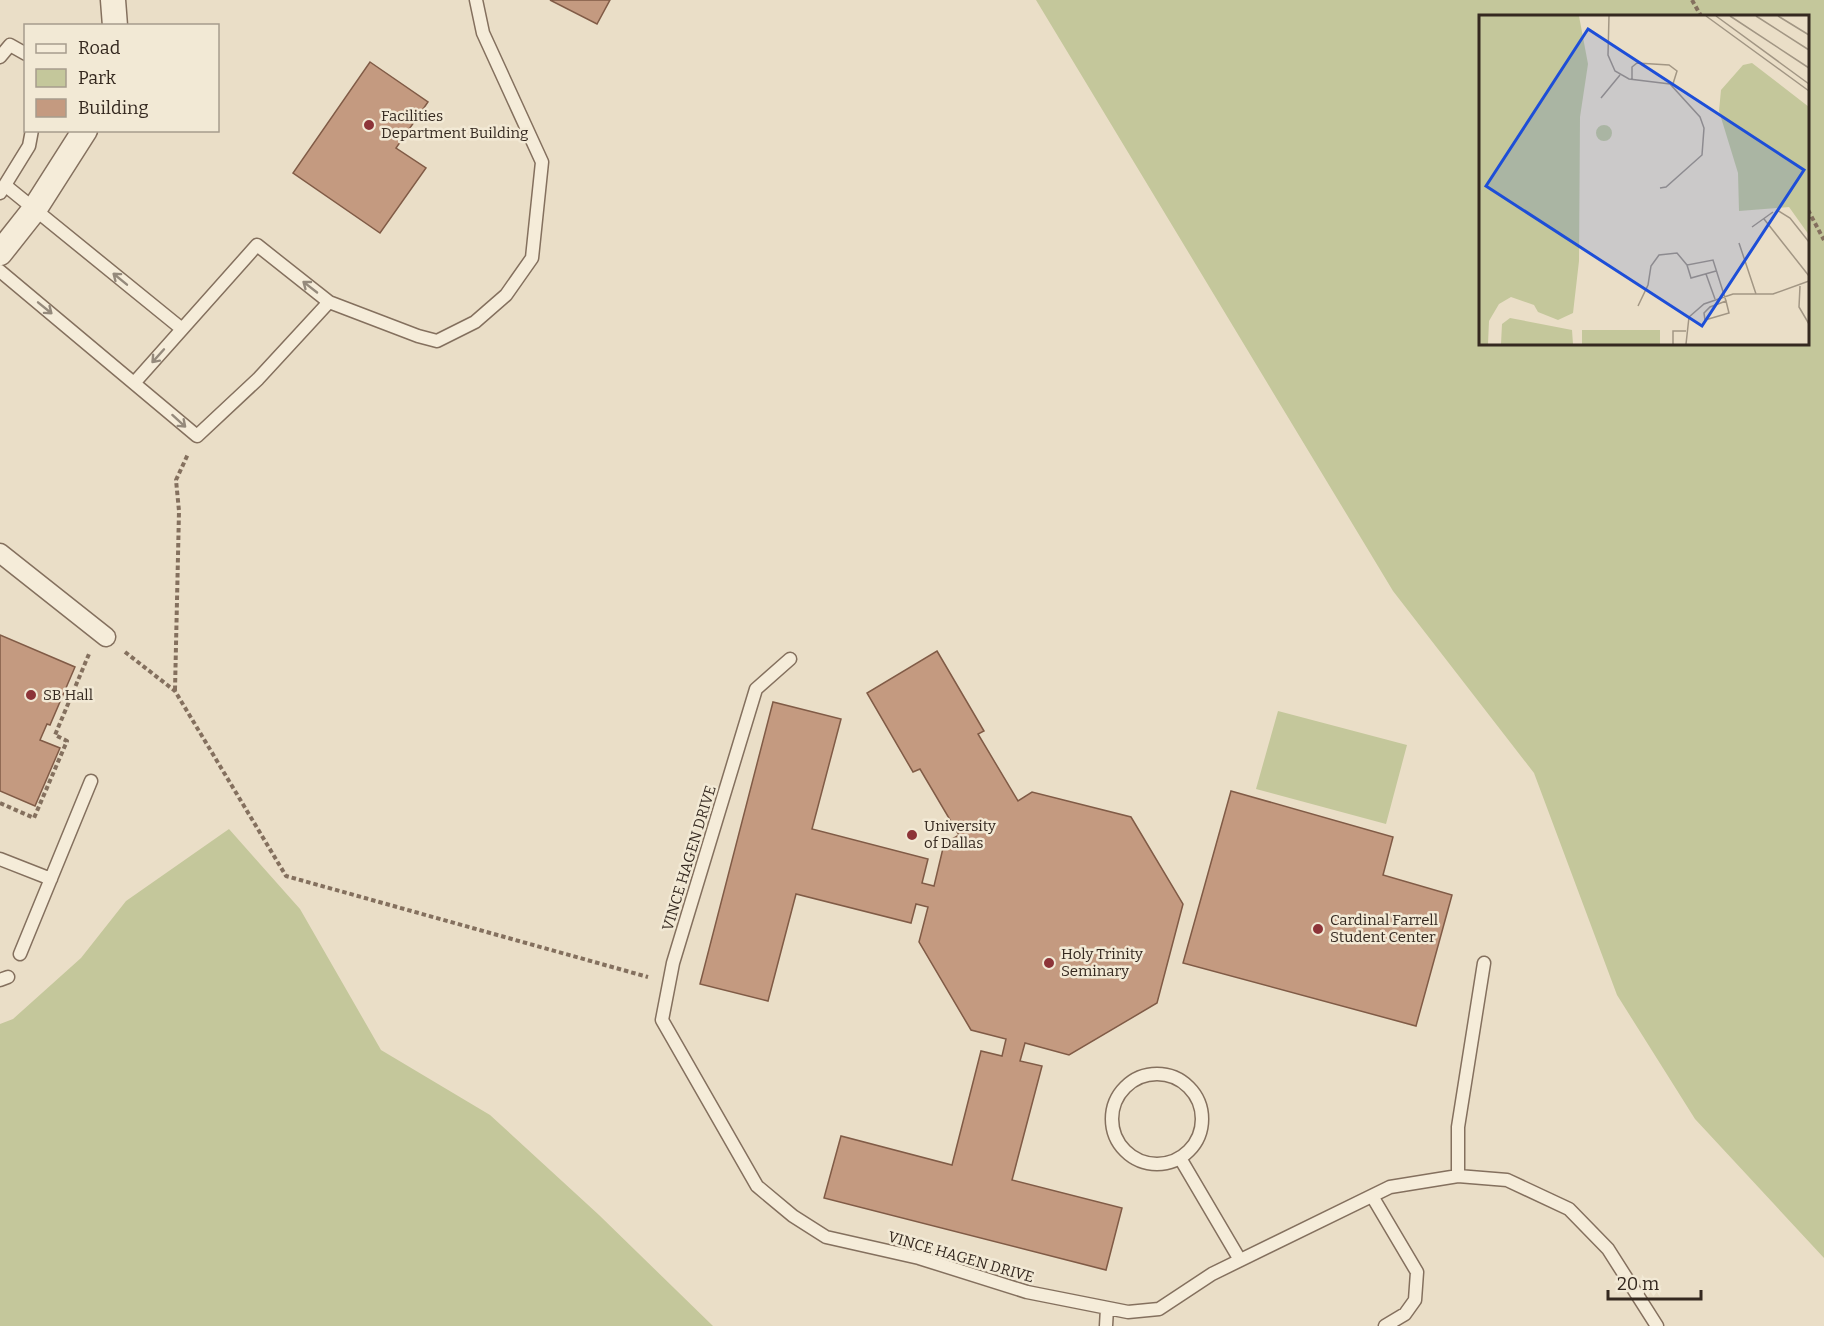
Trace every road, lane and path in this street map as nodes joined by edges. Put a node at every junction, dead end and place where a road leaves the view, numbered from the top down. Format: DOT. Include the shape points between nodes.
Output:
graph roads {
  1 [pos="113,0"];
  2 [pos="476,0"];
  3 [pos="1692,0"];
  4 [pos="1700,15"];
  5 [pos="115,24"];
  6 [pos="24,53"];
  7 [pos="0,57"];
  8 [pos="32,132"];
  9 [pos="84,132"];
  10 [pos="3,189"];
  11 [pos="34,210"];
  12 [pos="1809,212"];
  13 [pos="1824,240"];
  14 [pos="0,253"];
  15 [pos="0,271"];
  16 [pos="329,302"];
  17 [pos="182,329"];
  18 [pos="135,382"];
  19 [pos="196,436"];
  20 [pos="0,553"];
  21 [pos="102,634"];
  22 [pos="790,659"];
  23 [pos="175,691"];
  24 [pos="91,781"];
  25 [pos="0,803"];
  26 [pos="0,859"];
  27 [pos="51,879"];
  28 [pos="20,954"];
  29 [pos="1484,963"];
  30 [pos="669,982"];
  31 [pos="1180,1158"];
  32 [pos="1458,1176"];
  33 [pos="1372,1196"];
  34 [pos="1240,1260"];
  35 [pos="1107,1308"];
  36 [pos="1106,1326"];
  37 [pos="1385,1326"];
  38 [pos="1657,1326"];
  1 -- 5 [label="street"];
  2 -- 16 [label="lane" via="483,33 542,162 532,258 506,295 483,315 437,341"];
  3 -- 4 [label="path"];
  6 -- 7 [label="lane" via="10,45"];
  8 -- 10 [label="lane" via="29,146"];
  9 -- 11 [label="street"];
  10 -- 11 [label="lane"];
  11 -- 14 [label="street"];
  17 -- 11 [label="lane, one-way"];
  12 -- 13 [label="path"];
  15 -- 18 [label="lane, one-way"];
  16 -- 17 [label="lane, one-way" via="257,245"];
  16 -- 19 [label="lane" via="258,378"];
  17 -- 18 [label="lane, one-way"];
  18 -- 19 [label="lane, one-way"];
  19 -- 23 [label="path" via="176,480 179,511"];
  20 -- 21 [label="street"];
  21 -- 23 [label="path"];
  21 -- 25 [label="path" via="55,735 67,741 34,818"];
  22 -- 30 [label="lane, VINCE HAGEN DRIVE" via="756,689"];
  23 -- 30 [label="path" via="285,876"];
  24 -- 27 [label="lane"];
  26 -- 27 [label="lane"];
  27 -- 28 [label="lane"];
  29 -- 32 [label="lane" via="1458,1127"];
  30 -- 35 [label="lane, VINCE HAGEN DRIVE" via="662,1020 757,1186 793,1216 826,1236 919,1258 1027,1292"];
  31 -- 31 [label="lane" via="1199,1137 1201,1108 1185,1084 1165,1075 1143,1076 1120,1094 1114,1107 1112,1123 1116,1137 1124,1150 1150,1164"];
  31 -- 34 [label="lane"];
  32 -- 33 [label="lane, VINCE HAGEN DRIVE" via="1390,1187"];
  32 -- 38 [label="lane, VINCE HAGEN DRIVE" via="1507,1180 1569,1209 1608,1249"];
  33 -- 34 [label="lane, VINCE HAGEN DRIVE"];
  33 -- 37 [label="lane" via="1417,1272 1415,1300 1405,1314"];
  34 -- 35 [label="lane, VINCE HAGEN DRIVE" via="1159,1309 1128,1312"];
  35 -- 36 [label="lane"];
}
